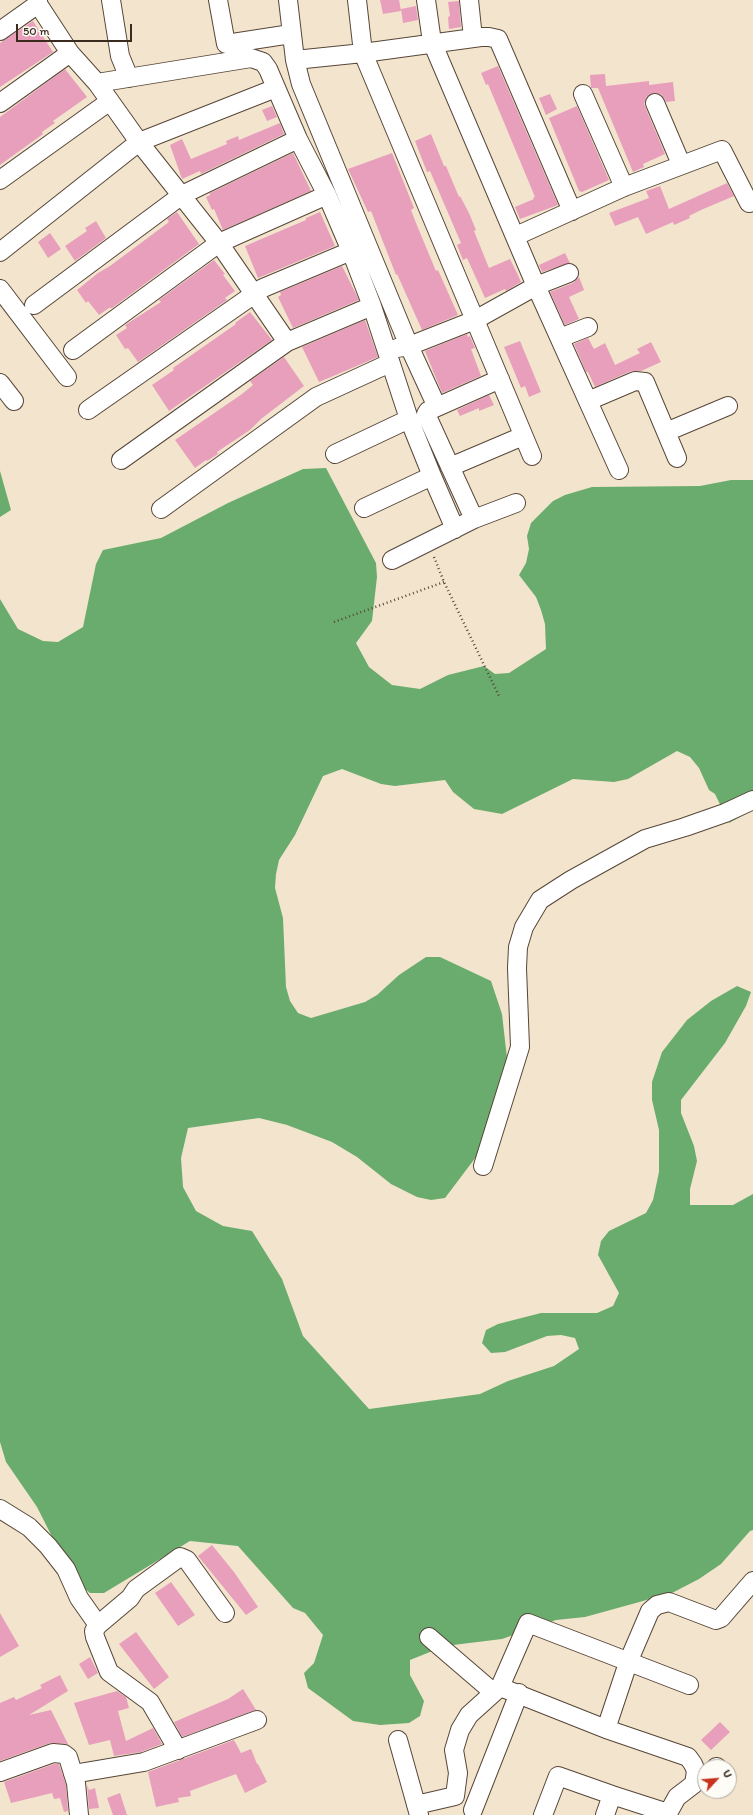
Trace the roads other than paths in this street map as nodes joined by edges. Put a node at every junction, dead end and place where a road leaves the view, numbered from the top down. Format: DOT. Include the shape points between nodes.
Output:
graph roads {
  1 [pos="111,0"];
  2 [pos="124,0"];
  3 [pos="207,0"];
  4 [pos="218,0"];
  5 [pos="288,0"];
  6 [pos="357,0"];
  7 [pos="426,0"];
  8 [pos="469,0"];
  9 [pos="38,2"];
  10 [pos="0,31"];
  11 [pos="291,34"];
  12 [pos="473,38"];
  13 [pos="432,42"];
  14 [pos="70,52"];
  15 [pos="363,52"];
  16 [pos="295,60"];
  17 [pos="217,64"];
  18 [pos="129,78"];
  19 [pos="97,83"];
  20 [pos="276,88"];
  21 [pos="583,94"];
  22 [pos="110,100"];
  23 [pos="0,103"];
  24 [pos="655,103"];
  25 [pos="298,139"];
  26 [pos="139,142"];
  27 [pos="681,164"];
  28 [pos="0,180"];
  29 [pos="624,187"];
  30 [pos="182,195"];
  31 [pos="327,195"];
  32 [pos="753,202"];
  33 [pos="572,211"];
  34 [pos="516,236"];
  35 [pos="219,243"];
  36 [pos="351,250"];
  37 [pos="0,252"];
  38 [pos="569,274"];
  39 [pos="536,286"];
  40 [pos="0,289"];
  41 [pos="255,293"];
  42 [pos="34,305"];
  43 [pos="372,306"];
  44 [pos="475,320"];
  45 [pos="588,327"];
  46 [pos="560,338"];
  47 [pos="287,342"];
  48 [pos="409,346"];
  49 [pos="73,350"];
  50 [pos="389,357"];
  51 [pos="67,376"];
  52 [pos="500,379"];
  53 [pos="0,382"];
  54 [pos="14,401"];
  55 [pos="588,401"];
  56 [pos="728,406"];
  57 [pos="436,407"];
  58 [pos="88,410"];
  59 [pos="409,419"];
  60 [pos="666,432"];
  61 [pos="523,436"];
  62 [pos="335,454"];
  63 [pos="532,456"];
  64 [pos="677,458"];
  65 [pos="121,460"];
  66 [pos="450,467"];
  67 [pos="619,470"];
  68 [pos="432,476"];
  69 [pos="516,503"];
  70 [pos="364,508"];
  71 [pos="160,509"];
  72 [pos="474,520"];
  73 [pos="455,529"];
  74 [pos="392,560"];
  75 [pos="753,800"];
  76 [pos="483,1166"];
  77 [pos="0,1509"];
  78 [pos="753,1582"];
  79 [pos="225,1613"];
  80 [pos="98,1625"];
  81 [pos="429,1637"];
  82 [pos="629,1660"];
  83 [pos="689,1685"];
  84 [pos="497,1690"];
  85 [pos="519,1694"];
  86 [pos="257,1720"];
  87 [pos="606,1729"];
  88 [pos="398,1740"];
  89 [pos="178,1750"];
  90 [pos="0,1772"];
  91 [pos="697,1773"];
  92 [pos="73,1774"];
  93 [pos="697,1782"];
  94 [pos="612,1795"];
  95 [pos="418,1810"];
  96 [pos="473,1810"];
  97 [pos="667,1814"];
  98 [pos="79,1815"];
  99 [pos="542,1815"];
  100 [pos="605,1815"];
  1 -- 18 [label="street" via="120,56"];
  2 -- 18 [label="street" via="132,54"];
  3 -- 17 [label="street"];
  4 -- 11 [label="street" via="226,44"];
  5 -- 11 [label="street"];
  6 -- 15 [label="street"];
  7 -- 13 [label="street"];
  8 -- 12 [label="street"];
  9 -- 10 [label="street"];
  9 -- 14 [label="street"];
  11 -- 16 [label="street"];
  12 -- 13 [label="street"];
  12 -- 33 [label="street" via="498,39"];
  13 -- 15 [label="street"];
  13 -- 34 [label="street"];
  14 -- 19 [label="street"];
  14 -- 23 [label="street"];
  15 -- 16 [label="street"];
  15 -- 44 [label="street"];
  16 -- 48 [label="street" via="301,84"];
  17 -- 18 [label="street"];
  17 -- 20 [label="street" via="251,58 263,62"];
  18 -- 19 [label="street"];
  19 -- 22 [label="street"];
  20 -- 25 [label="street"];
  20 -- 26 [label="street"];
  21 -- 29 [label="street"];
  22 -- 26 [label="street"];
  22 -- 28 [label="street"];
  24 -- 27 [label="street"];
  25 -- 30 [label="street"];
  25 -- 31 [label="street"];
  26 -- 30 [label="street"];
  26 -- 37 [label="street"];
  27 -- 29 [label="street"];
  27 -- 32 [label="street" via="722,150 749,203"];
  29 -- 33 [label="street"];
  30 -- 35 [label="street"];
  30 -- 42 [label="street"];
  31 -- 35 [label="street"];
  31 -- 36 [label="street"];
  33 -- 34 [label="street"];
  34 -- 39 [label="street"];
  35 -- 41 [label="street"];
  35 -- 49 [label="street"];
  36 -- 41 [label="street"];
  36 -- 43 [label="street"];
  38 -- 39 [label="street"];
  39 -- 44 [label="street"];
  39 -- 46 [label="street"];
  40 -- 51 [label="street"];
  41 -- 47 [label="street"];
  41 -- 58 [label="street"];
  43 -- 47 [label="street"];
  43 -- 50 [label="street"];
  44 -- 48 [label="street"];
  44 -- 52 [label="street"];
  45 -- 46 [label="street"];
  46 -- 55 [label="street"];
  47 -- 65 [label="street"];
  48 -- 50 [label="street"];
  48 -- 57 [label="street"];
  50 -- 59 [label="street"];
  50 -- 71 [label="street" via="316,397"];
  52 -- 57 [label="street"];
  52 -- 61 [label="street"];
  53 -- 54 [label="street"];
  55 -- 60 [label="street" via="642,380 647,384"];
  55 -- 67 [label="street"];
  56 -- 60 [label="street"];
  57 -- 66 [label="street" via="426,414"];
  59 -- 62 [label="street"];
  59 -- 68 [label="street"];
  60 -- 64 [label="street"];
  61 -- 63 [label="street"];
  61 -- 66 [label="street"];
  66 -- 72 [label="street"];
  68 -- 70 [label="street"];
  68 -- 73 [label="street"];
  69 -- 72 [label="street"];
  72 -- 73 [label="street"];
  73 -- 74 [label="street"];
  75 -- 76 [label="street" via="685,828 645,838 540,900 524,927 518,947 520,1047"];
  77 -- 80 [label="street" via="29,1527 48,1546 66,1569 79,1598"];
  78 -- 82 [label="street" via="721,1618 716,1620 670,1602 657,1605 650,1611"];
  79 -- 80 [label="street" via="187,1560 180,1557 136,1589 130,1598"];
  80 -- 89 [label="street" via="94,1637 109,1672 150,1702"];
  81 -- 84 [label="street"];
  82 -- 83 [label="street"];
  82 -- 84 [label="street" via="528,1623"];
  82 -- 87 [label="street"];
  84 -- 85 [label="street"];
  84 -- 95 [label="street" via="469,1715 460,1730 454,1750 458,1773 455,1796"];
  85 -- 87 [label="street"];
  85 -- 96 [label="street"];
  86 -- 89 [label="street"];
  87 -- 91 [label="street" via="688,1757"];
  88 -- 95 [label="street"];
  89 -- 92 [label="street" via="144,1762"];
  90 -- 92 [label="street" via="58,1752 68,1757"];
  92 -- 98 [label="street"];
  93 -- 97 [label="street" via="676,1797"];
  94 -- 97 [label="street"];
  94 -- 99 [label="street" via="558,1776"];
  94 -- 100 [label="street"];
}
